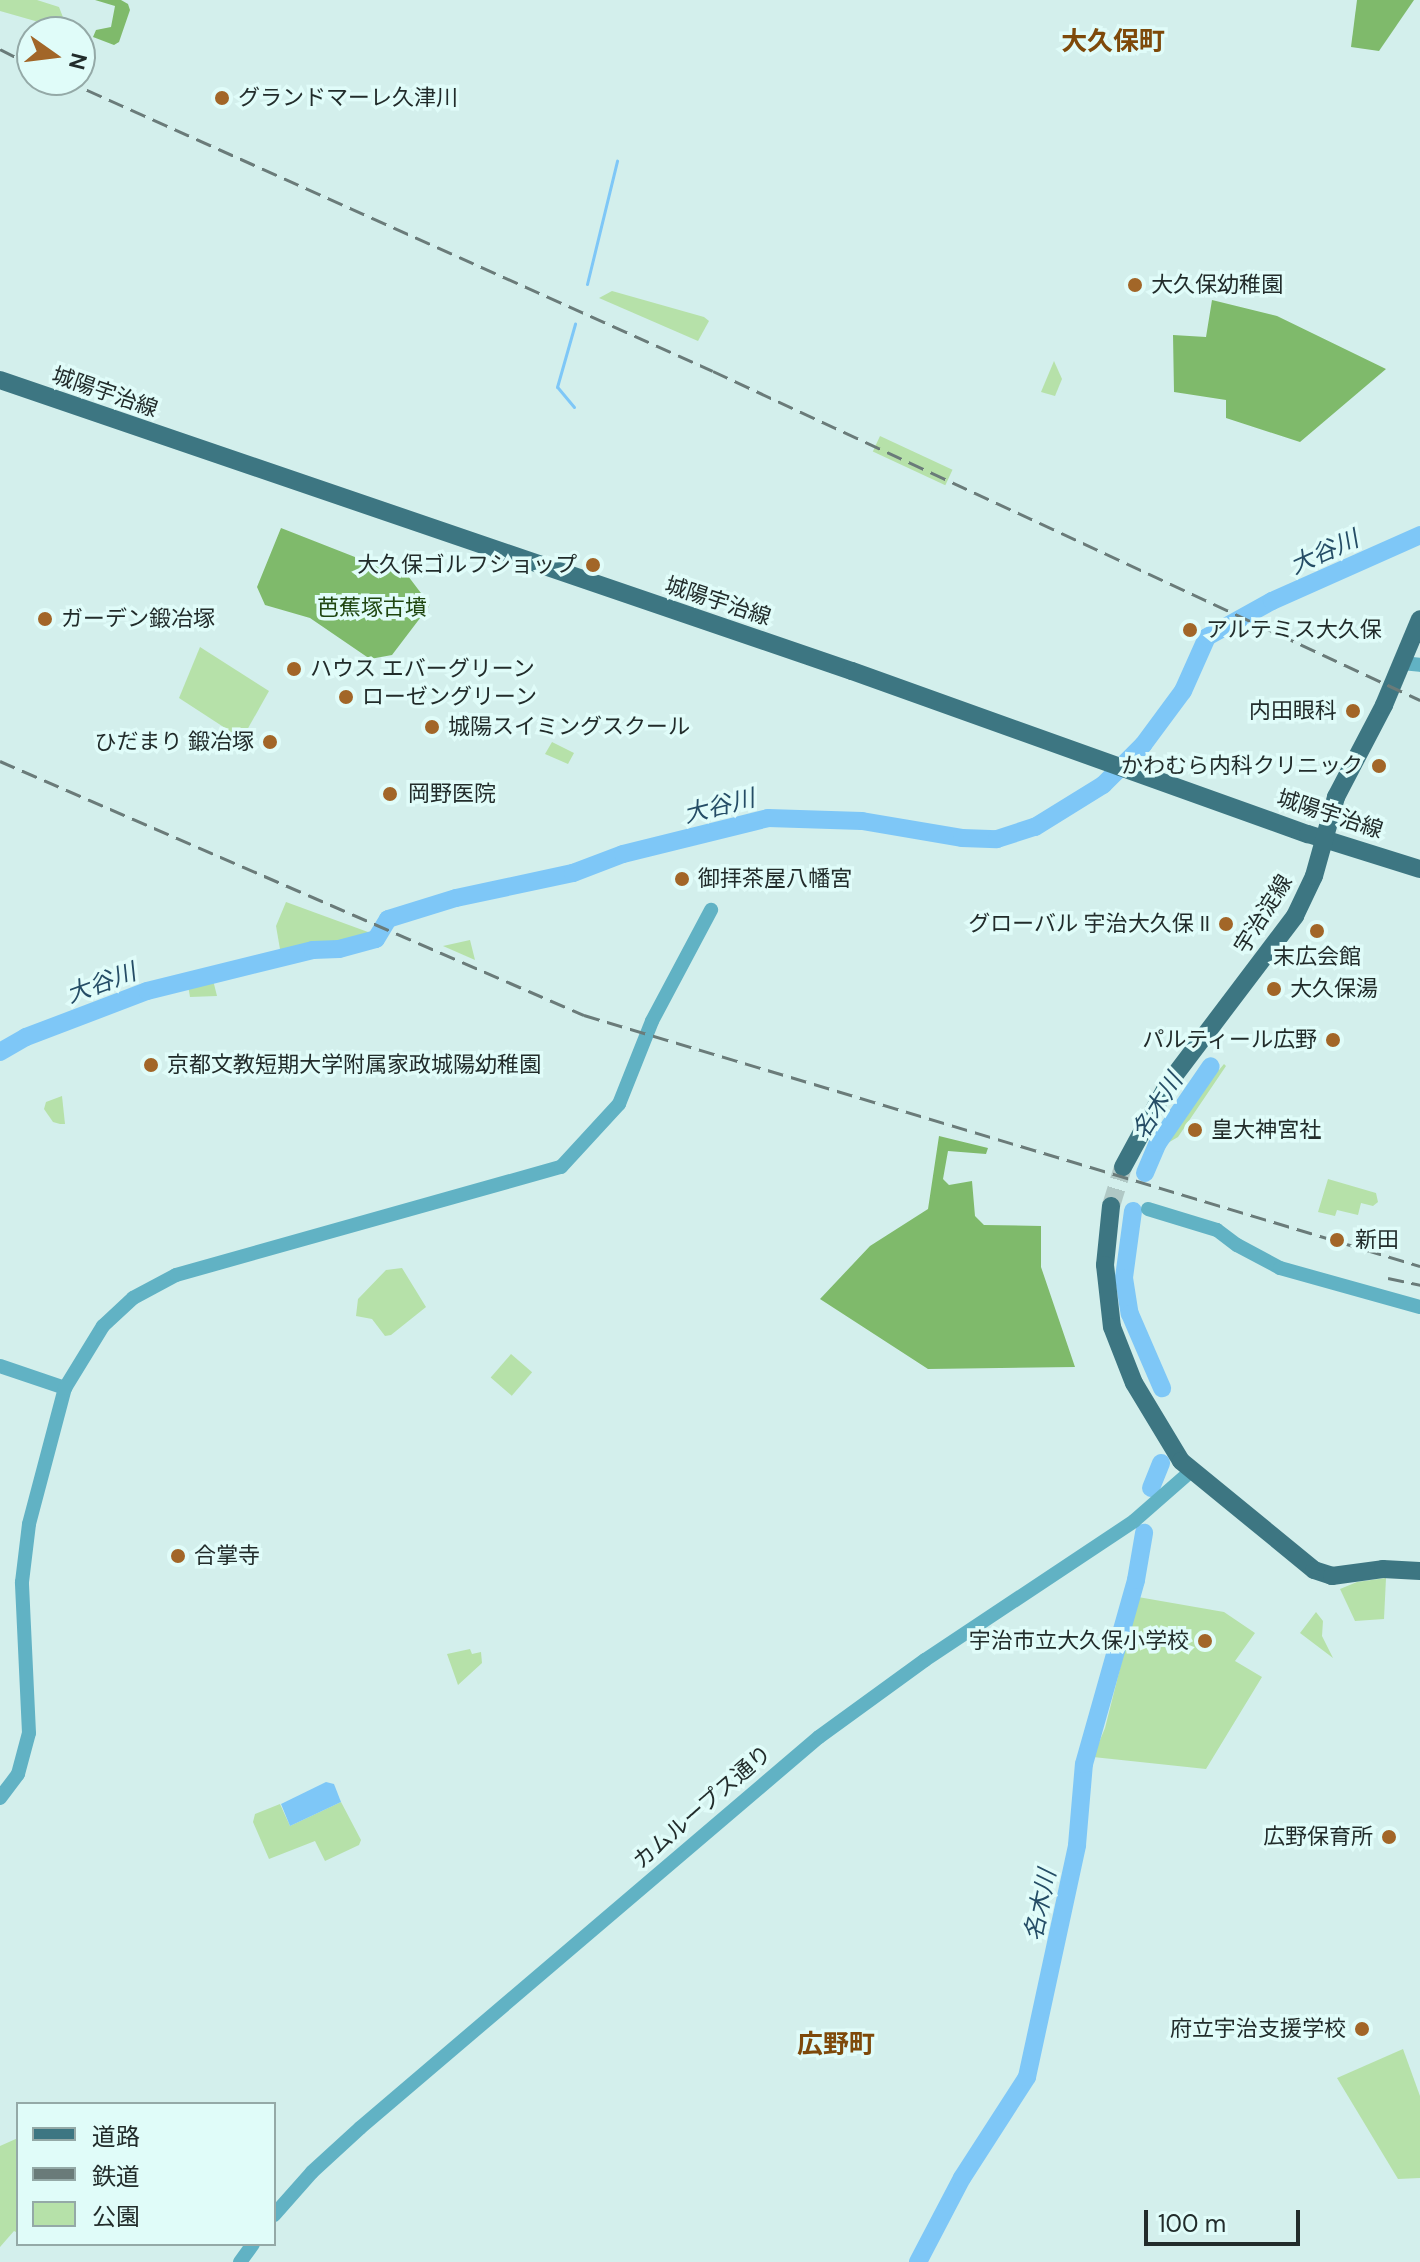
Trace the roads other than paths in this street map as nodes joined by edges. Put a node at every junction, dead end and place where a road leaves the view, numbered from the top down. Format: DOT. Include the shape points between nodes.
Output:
graph roads {
  1 [pos="0,380"];
  2 [pos="1420,619"];
  3 [pos="1411,664"];
  4 [pos="1325,840"];
  5 [pos="1420,869"];
  6 [pos="711,910"];
  7 [pos="1123,1167"];
  8 [pos="1111,1206"];
  9 [pos="1148,1209"];
  10 [pos="1420,1307"];
  11 [pos="0,1366"];
  12 [pos="65,1388"];
  13 [pos="1190,1472"];
  14 [pos="1420,1571"];
  15 [pos="0,1798"];
  16 [pos="276,2213"];
  1 -- 4 [label="main road, 城陽宇治線"];
  2 -- 3 [label="main road, 宇治淀線"];
  3 -- 4 [label="main road, 宇治淀線" via="1346,773"];
  4 -- 5 [label="main road, 城陽宇治線"];
  4 -- 7 [label="main road, 宇治淀線" via="1295,916 1168,1084"];
  6 -- 12 [label="street" via="652,1021 619,1104 561,1167 154,1284 108,1321"];
  8 -- 13 [label="main road" via="1105,1265 1116,1341 1149,1413"];
  9 -- 10 [label="street" via="1217,1230 1280,1268"];
  11 -- 12 [label="street"];
  12 -- 15 [label="street" via="23,1558 27,1747 18,1774"];
  13 -- 14 [label="main road" via="1314,1570 1332,1576 1383,1569"];
  13 -- 16 [label="street, カムループス通り" via="1134,1521 819,1737 360,2128"];
}
